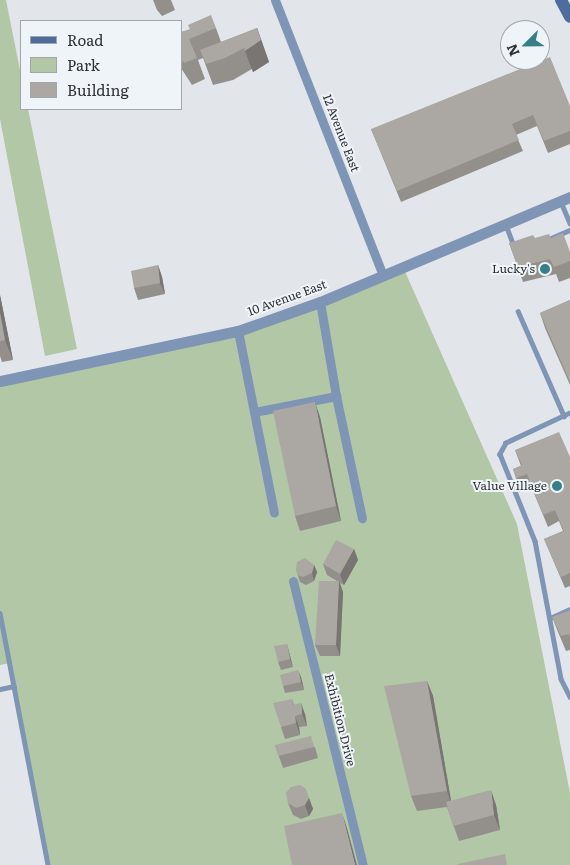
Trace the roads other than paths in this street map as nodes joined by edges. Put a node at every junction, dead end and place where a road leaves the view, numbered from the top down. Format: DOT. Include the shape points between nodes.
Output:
graph roads {
  1 [pos="275,0"];
  2 [pos="561,0"];
  3 [pos="570,17"];
  4 [pos="565,199"];
  5 [pos="570,223"];
  6 [pos="505,224"];
  7 [pos="570,230"];
  8 [pos="546,240"];
  9 [pos="519,252"];
  10 [pos="383,275"];
  11 [pos="320,302"];
  12 [pos="518,311"];
  13 [pos="238,331"];
  14 [pos="0,381"];
  15 [pos="336,396"];
  16 [pos="254,412"];
  17 [pos="567,415"];
  18 [pos="570,420"];
  19 [pos="274,512"];
  20 [pos="362,518"];
  21 [pos="293,581"];
  22 [pos="570,609"];
  23 [pos="0,613"];
  24 [pos="550,618"];
  25 [pos="14,686"];
  26 [pos="0,690"];
  27 [pos="570,697"];
  28 [pos="48,865"];
  29 [pos="363,865"];
  1 -- 10 [label="street, 12 Avenue East"];
  2 -- 3 [label="main road"];
  4 -- 5 [label="lane"];
  4 -- 6 [label="street, 10 Avenue East"];
  6 -- 9 [label="lane"];
  6 -- 10 [label="street, 10 Avenue East"];
  7 -- 8 [label="lane"];
  10 -- 11 [label="street, 10 Avenue East"];
  11 -- 13 [label="street, 10 Avenue East"];
  11 -- 15 [label="street"];
  12 -- 17 [label="lane"];
  13 -- 14 [label="street, 10 Avenue East"];
  13 -- 16 [label="street"];
  15 -- 16 [label="street"];
  15 -- 20 [label="street"];
  16 -- 19 [label="street"];
  17 -- 18 [label="lane"];
  17 -- 24 [label="lane" via="506,443 500,454 535,540"];
  21 -- 29 [label="street, Exhibition Drive"];
  22 -- 24 [label="lane"];
  23 -- 25 [label="lane"];
  24 -- 27 [label="lane" via="561,679"];
  25 -- 26 [label="lane"];
  25 -- 28 [label="lane"];
}
